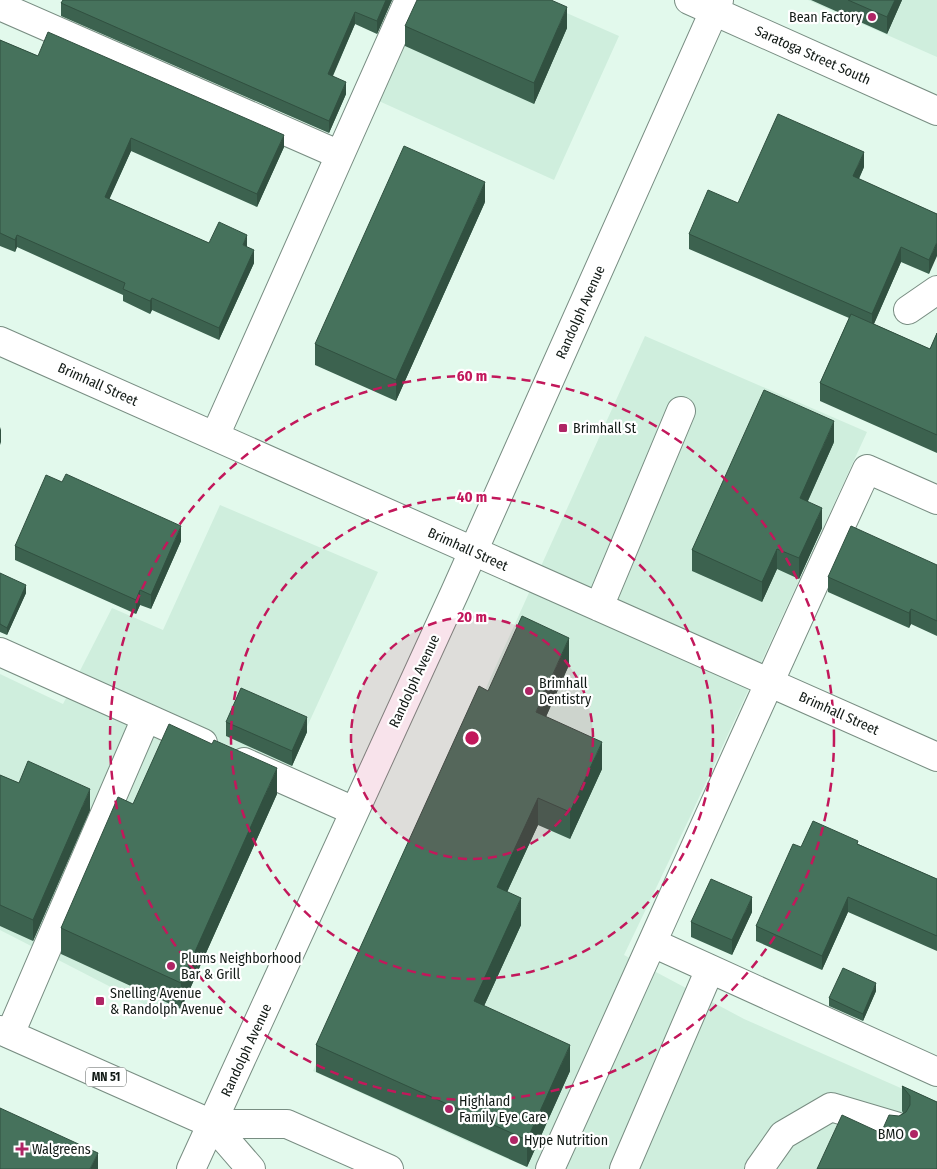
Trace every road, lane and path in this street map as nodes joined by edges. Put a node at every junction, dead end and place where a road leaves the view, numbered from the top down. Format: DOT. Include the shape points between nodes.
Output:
graph roads {
  1 [pos="409,0"];
  2 [pos="689,0"];
  3 [pos="0,6"];
  4 [pos="716,6"];
  5 [pos="937,111"];
  6 [pos="340,155"];
  7 [pos="937,290"];
  8 [pos="908,310"];
  9 [pos="0,341"];
  10 [pos="681,411"];
  11 [pos="215,436"];
  12 [pos="937,500"];
  13 [pos="473,552"];
  14 [pos="599,607"];
  15 [pos="0,652"];
  16 [pos="768,682"];
  17 [pos="146,718"];
  18 [pos="937,757"];
  19 [pos="354,811"];
  20 [pos="653,943"];
  21 [pos="710,969"];
  22 [pos="5,1032"];
  23 [pos="937,1072"];
  24 [pos="212,1124"];
  25 [pos="895,1126"];
  26 [pos="191,1169"];
  27 [pos="251,1169"];
  28 [pos="389,1169"];
  29 [pos="550,1169"];
  30 [pos="624,1169"];
  31 [pos="759,1169"];
  1 -- 6 [label="main road"];
  2 -- 4 [label="main road, Saratoga Street South"];
  3 -- 6 [label="main road"];
  4 -- 5 [label="main road, Saratoga Street South"];
  4 -- 13 [label="main road, Randolph Avenue"];
  6 -- 11 [label="main road"];
  7 -- 8 [label="main road"];
  9 -- 11 [label="main road, Brimhall Street"];
  10 -- 14 [label="main road"];
  11 -- 13 [label="main road, Brimhall Street"];
  12 -- 16 [label="main road" via="867,470"];
  13 -- 14 [label="main road, Brimhall Street"];
  13 -- 19 [label="main road, Randolph Avenue"];
  14 -- 16 [label="main road, Brimhall Street"];
  15 -- 17 [label="main road"];
  16 -- 18 [label="main road, Brimhall Street"];
  16 -- 20 [label="main road"];
  17 -- 19 [label="main road"];
  17 -- 22 [label="main road"];
  19 -- 24 [label="main road, Randolph Avenue"];
  20 -- 21 [label="main road"];
  20 -- 29 [label="main road"];
  21 -- 23 [label="main road"];
  21 -- 30 [label="main road"];
  22 -- 24 [label="main road, MN 51"];
  24 -- 26 [label="main road, Randolph Avenue"];
  24 -- 27 [label="main road, MN 51"];
  24 -- 28 [label="main road, MN 51" via="287,1124"];
  25 -- 31 [label="main road" via="831,1107 783,1135"];
}
